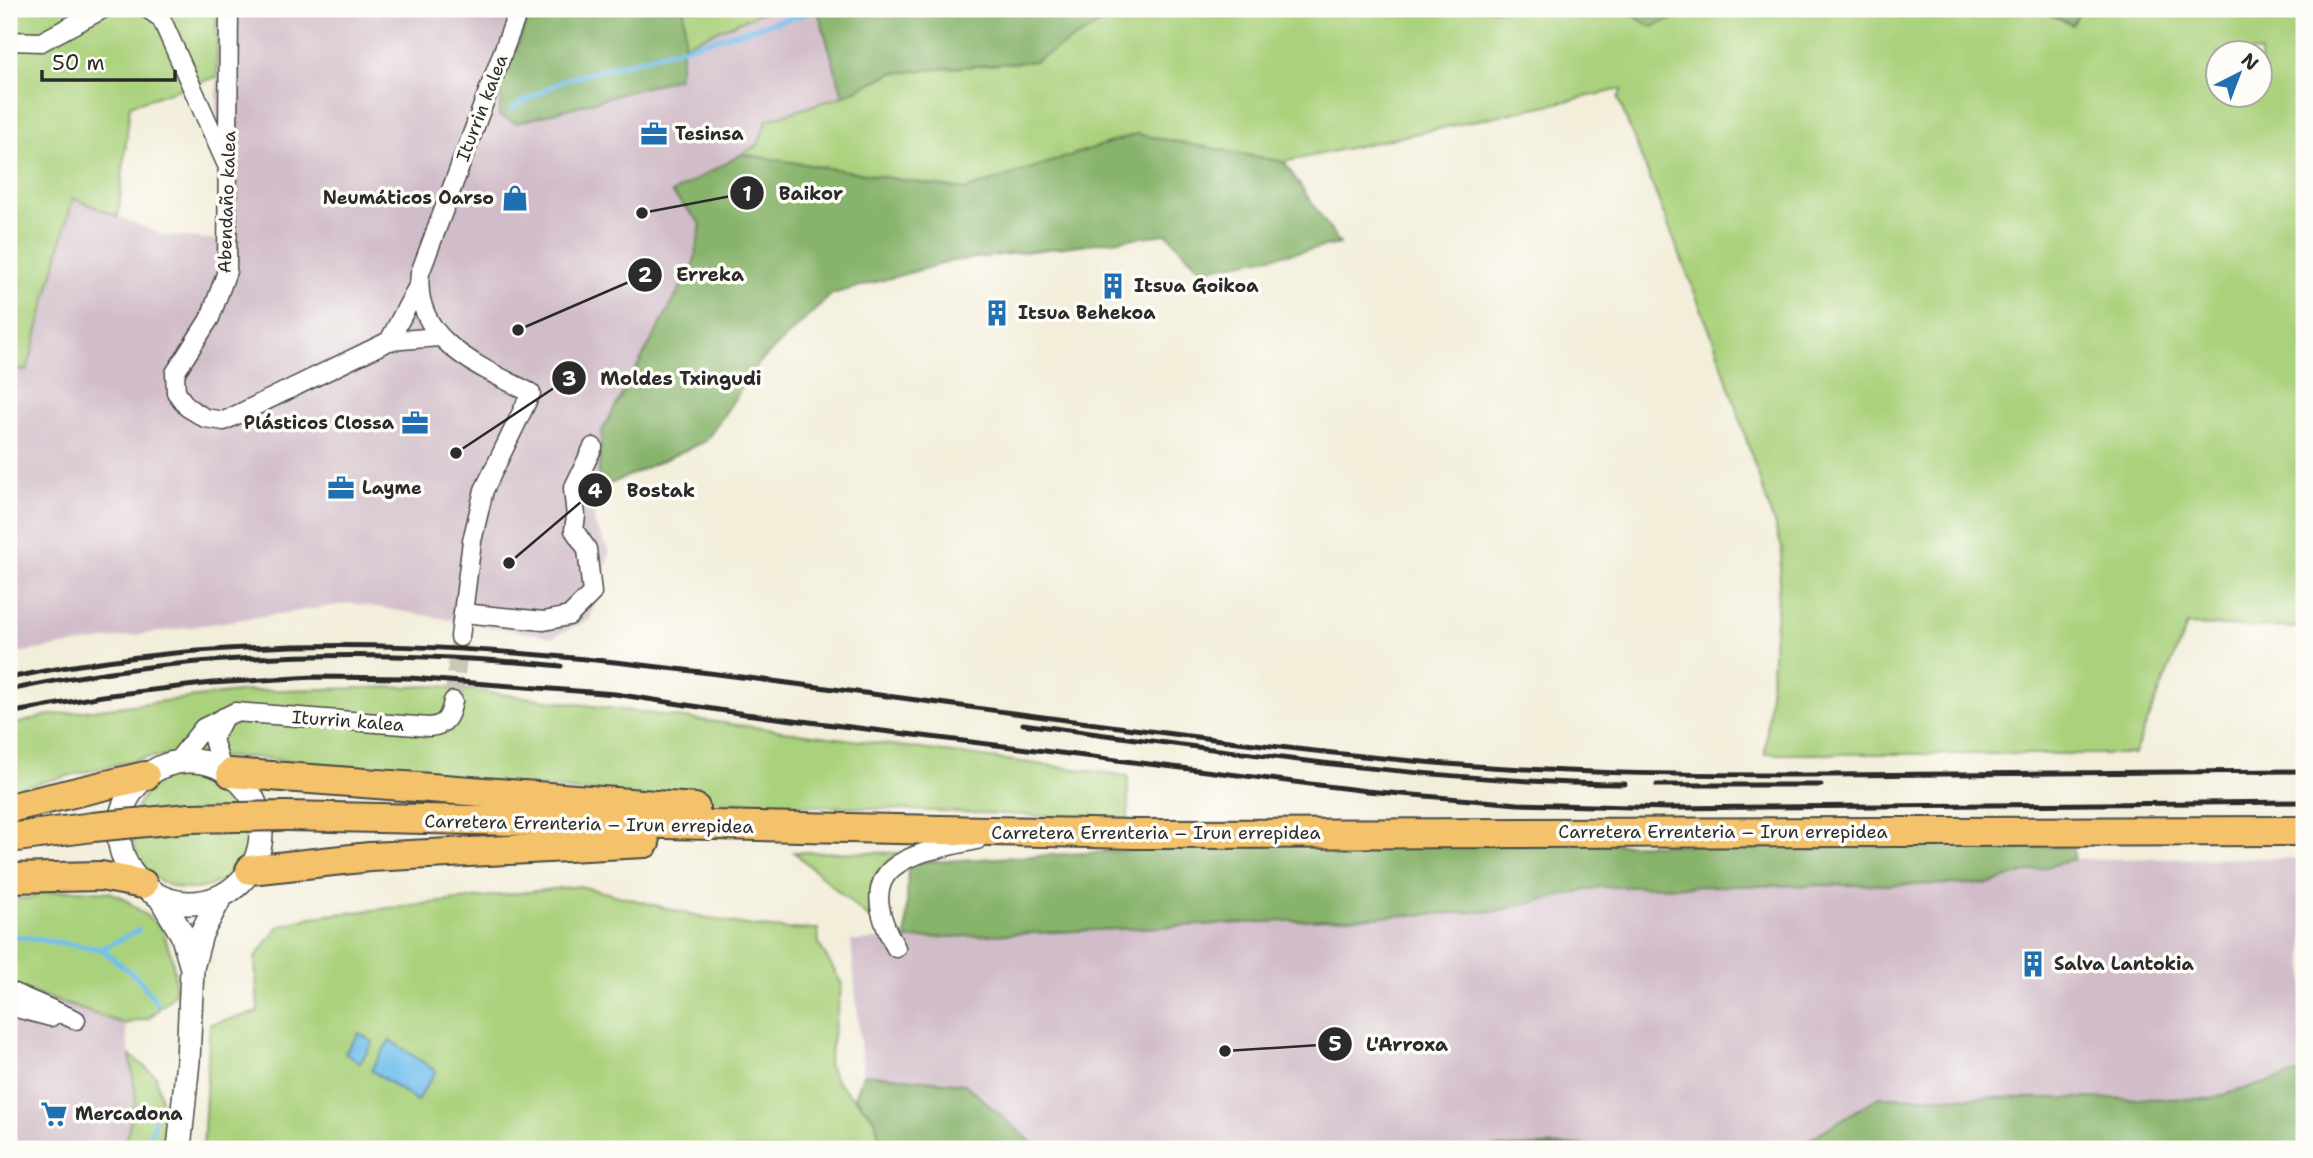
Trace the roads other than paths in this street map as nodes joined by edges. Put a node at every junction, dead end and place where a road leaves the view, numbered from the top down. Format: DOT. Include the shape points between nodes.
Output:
graph roads {
  1 [pos="103,9"];
  2 [pos="148,9"];
  3 [pos="229,9"];
  4 [pos="519,9"];
  5 [pos="9,41"];
  6 [pos="229,170"];
  7 [pos="418,286"];
  8 [pos="439,337"];
  9 [pos="389,341"];
  10 [pos="593,447"];
  11 [pos="463,612"];
  12 [pos="460,637"];
  13 [pos="453,701"];
  14 [pos="227,715"];
  15 [pos="177,761"];
  16 [pos="226,770"];
  17 [pos="145,776"];
  18 [pos="9,808"];
  19 [pos="787,829"];
  20 [pos="849,830"];
  21 [pos="2304,831"];
  22 [pos="1013,833"];
  23 [pos="9,838"];
  24 [pos="250,870"];
  25 [pos="9,878"];
  26 [pos="151,891"];
  27 [pos="221,896"];
  28 [pos="896,948"];
  29 [pos="192,968"];
  30 [pos="9,991"];
  31 [pos="13,1007"];
  32 [pos="179,1149"];
  1 -- 5 [label="street" via="41,42"];
  2 -- 6 [label="street" via="161,18"];
  3 -- 6 [label="street, Abendaño kalea"];
  4 -- 7 [label="street, Iturrin kalea"];
  6 -- 9 [label="street, Abendaño kalea" via="227,271 209,318 175,373 176,392 187,407 205,418 224,421"];
  7 -- 8 [label="street" via="425,316"];
  7 -- 9 [label="street, Iturrin kalea"];
  8 -- 9 [label="street"];
  8 -- 11 [label="street" via="468,360 531,393 484,490"];
  10 -- 11 [label="street" via="573,489 574,530 587,549 592,593 569,616 544,621"];
  11 -- 12 [label="street"];
  13 -- 14 [label="street, Iturrin kalea" via="444,723 429,727"];
  14 -- 15 [label="street" via="203,728"];
  14 -- 16 [label="street" via="213,739"];
  15 -- 16 [label="street" via="192,760"];
  15 -- 17 [label="street"];
  16 -- 20 [label="main road" via="813,816"];
  16 -- 24 [label="street" via="246,788 260,816 260,848"];
  17 -- 18 [label="main road"];
  17 -- 26 [label="street" via="122,807 118,833 123,858"];
  19 -- 20 [label="main road, Carretera Errenteria – Irun errepidea"];
  19 -- 23 [label="main road, Carretera Errenteria – Irun errepidea, bridge" via="286,816 189,818"];
  19 -- 24 [label="main road" via="768,840 555,845"];
  20 -- 22 [label="main road, Carretera Errenteria – Irun errepidea"];
  21 -- 22 [label="main road, Carretera Errenteria – Irun errepidea"];
  22 -- 28 [label="street" via="898,862 882,882 877,903"];
  24 -- 27 [label="street"];
  25 -- 26 [label="main road" via="101,876"];
  26 -- 27 [label="street" via="191,904"];
  26 -- 29 [label="street" via="182,934"];
  27 -- 29 [label="street" via="201,934"];
  29 -- 32 [label="street"];
  30 -- 31 [label="street" via="76,1020"];
}
